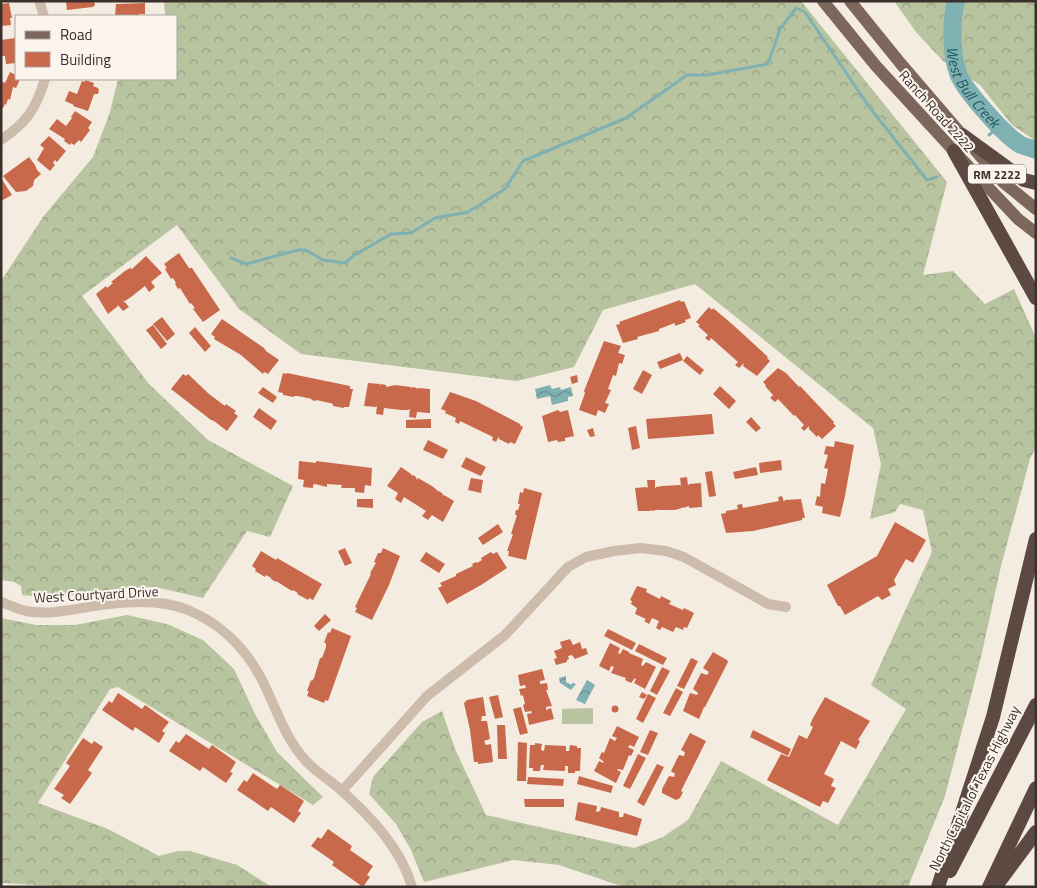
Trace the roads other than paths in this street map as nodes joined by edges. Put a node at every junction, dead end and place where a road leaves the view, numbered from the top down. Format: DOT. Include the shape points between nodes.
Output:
graph roads {
  1 [pos="39,1"];
  2 [pos="823,1"];
  3 [pos="850,1"];
  4 [pos="44,15"];
  5 [pos="46,80"];
  6 [pos="962,135"];
  7 [pos="1,140"];
  8 [pos="954,151"];
  9 [pos="1036,183"];
  10 [pos="1036,209"];
  11 [pos="1036,233"];
  12 [pos="1036,298"];
  13 [pos="1035,541"];
  14 [pos="1,602"];
  15 [pos="786,607"];
  16 [pos="1036,705"];
  17 [pos="1036,788"];
  18 [pos="342,791"];
  19 [pos="1036,832"];
  20 [pos="412,887"];
  21 [pos="940,887"];
  22 [pos="989,887"];
  23 [pos="996,887"];
  1 -- 4 [label="street"];
  2 -- 8 [label="main road, Ranch Road 2222 / RM 2222" via="876,66"];
  3 -- 6 [label="main road, Ranch Road 2222 / RM 2222"];
  5 -- 7 [label="street" via="30,115"];
  6 -- 9 [label="highway" via="1024,180"];
  6 -- 10 [label="main road, RM 2222" via="1003,182"];
  8 -- 11 [label="main road, Ranch Road 2222 / RM 2222" via="1018,219"];
  8 -- 12 [label="highway"];
  13 -- 21 [label="highway" via="993,717"];
  14 -- 18 [label="street, West Courtyard Drive" via="27,611 65,612 110,604 158,603 188,610 224,630 248,657 284,730 306,761"];
  15 -- 18 [label="street" via="768,604 684,557 666,551 641,548 586,558 568,567 505,635 427,696"];
  16 -- 21 [label="highway, North Capital of Texas Highway"];
  17 -- 22 [label="highway"];
  18 -- 20 [label="street, West Courtyard Drive" via="382,831 398,855"];
  19 -- 23 [label="highway"];
}
